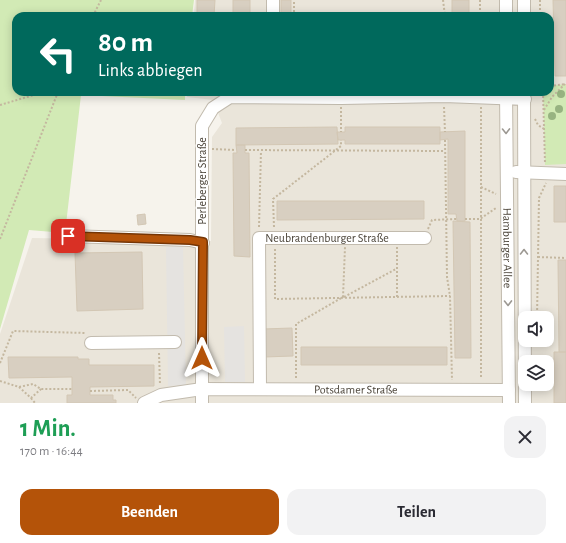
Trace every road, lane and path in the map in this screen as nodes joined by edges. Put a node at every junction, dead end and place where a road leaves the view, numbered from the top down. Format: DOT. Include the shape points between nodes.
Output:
graph roads {
  1 [pos="101,0"];
  2 [pos="273,0"];
  3 [pos="294,0"];
  4 [pos="444,0"];
  5 [pos="480,0"];
  6 [pos="506,0"];
  7 [pos="524,0"];
  8 [pos="540,0"];
  9 [pos="95,12"];
  10 [pos="273,12"];
  11 [pos="294,12"];
  12 [pos="445,12"];
  13 [pos="480,12"];
  14 [pos="506,12"];
  15 [pos="524,12"];
  16 [pos="540,12"];
  17 [pos="565,84"];
  18 [pos="554,85"];
  19 [pos="554,95"];
  20 [pos="30,96"];
  21 [pos="56,96"];
  22 [pos="252,96"];
  23 [pos="296,96"];
  24 [pos="444,96"];
  25 [pos="498,96"];
  26 [pos="506,96"];
  27 [pos="524,96"];
  28 [pos="543,96"];
  29 [pos="553,96"];
  30 [pos="341,98"];
  31 [pos="481,98"];
  32 [pos="0,105"];
  33 [pos="544,112"];
  34 [pos="341,132"];
  35 [pos="445,132"];
  36 [pos="341,140"];
  37 [pos="445,140"];
  38 [pos="202,149"];
  39 [pos="236,150"];
  40 [pos="245,150"];
  41 [pos="336,150"];
  42 [pos="261,151"];
  43 [pos="445,151"];
  44 [pos="507,172"];
  45 [pos="524,173"];
  46 [pos="546,174"];
  47 [pos="566,174"];
  48 [pos="481,187"];
  49 [pos="507,199"];
  50 [pos="446,219"];
  51 [pos="457,219"];
  52 [pos="465,219"];
  53 [pos="480,219"];
  54 [pos="68,236"];
  55 [pos="259,238"];
  56 [pos="275,238"];
  57 [pos="345,238"];
  58 [pos="397,238"];
  59 [pos="425,238"];
  60 [pos="0,239"];
  61 [pos="203,242"];
  62 [pos="538,256"];
  63 [pos="566,258"];
  64 [pos="396,269"];
  65 [pos="450,296"];
  66 [pos="343,297"];
  67 [pos="397,297"];
  68 [pos="537,311"];
  69 [pos="91,338"];
  70 [pos="159,342"];
  71 [pos="175,342"];
  72 [pos="0,363"];
  73 [pos="0,381"];
  74 [pos="18,387"];
  75 [pos="41,389"];
  76 [pos="72,389"];
  77 [pos="202,389"];
  78 [pos="260,389"];
  79 [pos="296,389"];
  80 [pos="452,390"];
  81 [pos="481,390"];
  82 [pos="509,390"];
  83 [pos="90,391"];
  84 [pos="161,395"];
  85 [pos="31,398"];
  86 [pos="140,401"];
  87 [pos="35,403"];
  88 [pos="202,403"];
  89 [pos="509,403"];
  90 [pos="525,403"];
  1 -- 9 [label="path"];
  2 -- 10 [label="street"];
  3 -- 11 [label="path"];
  4 -- 12 [label="path"];
  5 -- 13 [label="path"];
  6 -- 14 [label="street"];
  7 -- 15 [label="street"];
  8 -- 16 [label="path"];
  17 -- 18 [label="path"];
  17 -- 19 [label="path"];
  20 -- 32 [label="path"];
  21 -- 60 [label="path"];
  22 -- 38 [label="street, Perleberger Straße" via="230,97 213,108 202,126"];
  23 -- 30 [label="street, Perleberger Straße"];
  24 -- 30 [label="street, Perleberger Straße"];
  24 -- 31 [label="street, Perleberger Straße"];
  24 -- 35 [label="path"];
  25 -- 31 [label="street, Perleberger Straße"];
  26 -- 44 [label="street, Hamburger Allee, one-way"];
  27 -- 45 [label="street, Hamburger Allee"];
  28 -- 33 [label="path"];
  29 -- 33 [label="path"];
  30 -- 34 [label="path"];
  31 -- 48 [label="path"];
  33 -- 46 [label="path"];
  36 -- 41 [label="path" via="341,146"];
  37 -- 43 [label="path"];
  38 -- 39 [label="path"];
  38 -- 61 [label="street, Perleberger Straße"];
  40 -- 42 [label="path"];
  41 -- 42 [label="path"];
  41 -- 43 [label="path"];
  41 -- 56 [label="path" via="272,199"];
  42 -- 55 [label="path"];
  43 -- 50 [label="path"];
  44 -- 45 [label="street"];
  44 -- 49 [label="street, Hamburger Allee"];
  45 -- 46 [label="street"];
  90 -- 45 [label="street, Hamburger Allee, one-way"];
  46 -- 47 [label="street"];
  46 -- 62 [label="path" via="546,184 539,198"];
  48 -- 49 [label="path"];
  48 -- 53 [label="path"];
  49 -- 53 [label="path"];
  49 -- 82 [label="street, Hamburger Allee, one-way"];
  50 -- 51 [label="path"];
  50 -- 59 [label="path" via="432,220"];
  50 -- 65 [label="path" via="447,277"];
  52 -- 53 [label="path"];
  53 -- 81 [label="path"];
  54 -- 61 [label="street"];
  55 -- 56 [label="street, Neubrandenburger Straße"];
  55 -- 78 [label="street, Neubrandenburger Straße"];
  56 -- 57 [label="street, Neubrandenburger Straße"];
  56 -- 66 [label="path" via="275,299"];
  57 -- 58 [label="street, Neubrandenburger Straße"];
  57 -- 66 [label="path"];
  58 -- 59 [label="street, Neubrandenburger Straße"];
  58 -- 64 [label="path"];
  61 -- 77 [label="street, Perleberger Straße"];
  62 -- 63 [label="path"];
  62 -- 68 [label="path"];
  64 -- 66 [label="path"];
  64 -- 67 [label="path"];
  65 -- 67 [label="path"];
  65 -- 80 [label="path"];
  66 -- 67 [label="path"];
  66 -- 79 [label="path" via="296,324"];
  69 -- 70 [label="street"];
  69 -- 72 [label="path" via="13,331"];
  70 -- 71 [label="street"];
  70 -- 84 [label="path"];
  73 -- 74 [label="path"];
  74 -- 75 [label="path" via="33,384"];
  74 -- 85 [label="path"];
  75 -- 76 [label="path"];
  75 -- 85 [label="path"];
  77 -- 78 [label="street, Potsdamer Straße"];
  77 -- 84 [label="street, Potsdamer Straße"];
  77 -- 88 [label="street, Perleberger Straße"];
  78 -- 79 [label="street, Potsdamer Straße"];
  79 -- 80 [label="street, Potsdamer Straße"];
  80 -- 81 [label="street, Potsdamer Straße"];
  81 -- 82 [label="street, Potsdamer Straße"];
  82 -- 89 [label="street, Hamburger Allee"];
  83 -- 86 [label="path" via="128,390"];
  84 -- 86 [label="street, Potsdamer Straße"];
  85 -- 87 [label="path"];
}
